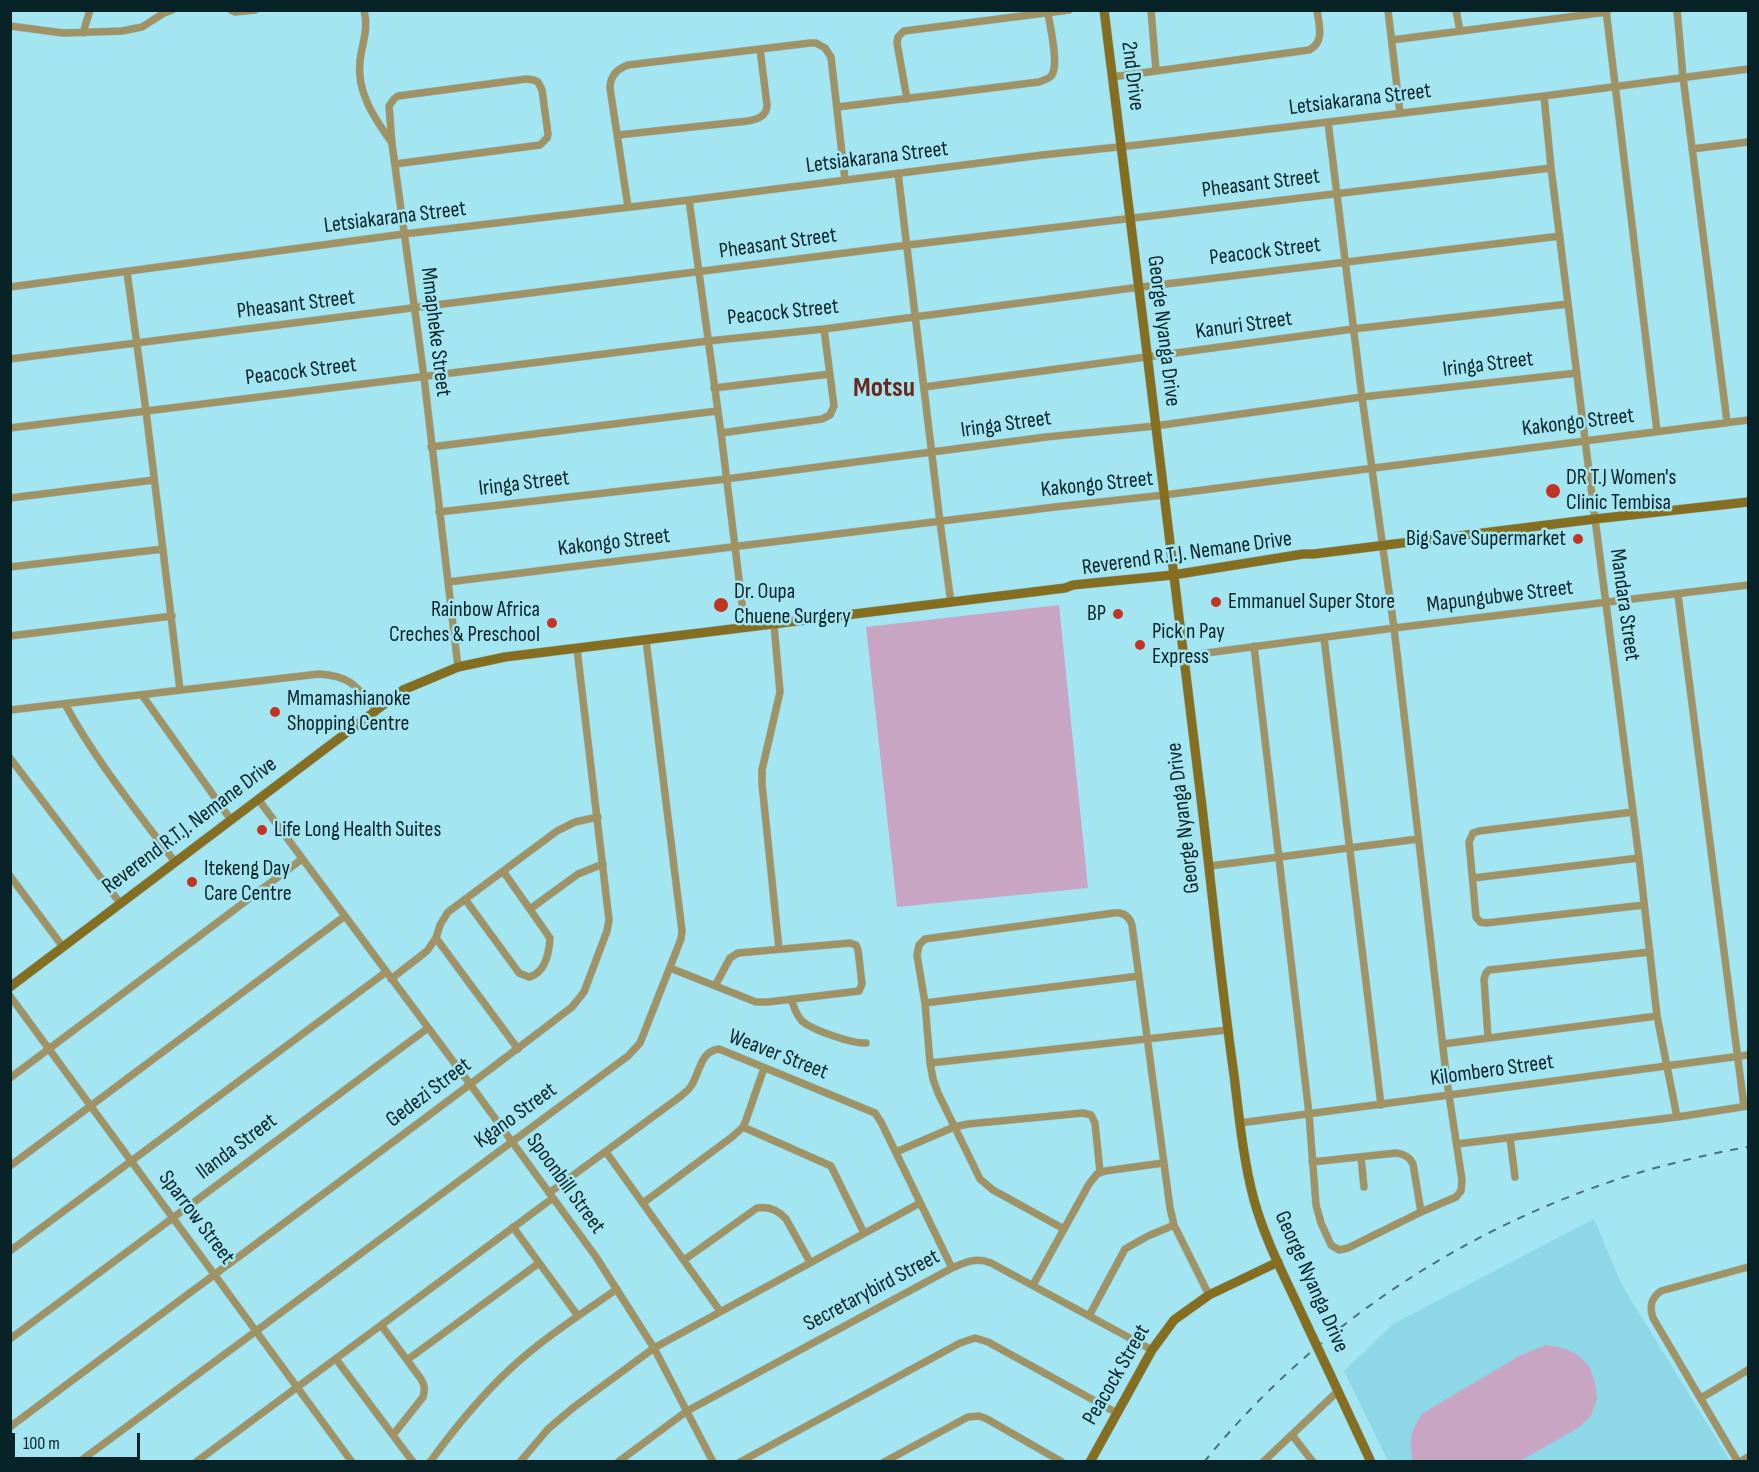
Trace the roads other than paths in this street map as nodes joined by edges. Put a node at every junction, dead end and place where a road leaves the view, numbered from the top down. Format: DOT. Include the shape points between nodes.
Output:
graph roads {
  1 [pos="90,10"];
  2 [pos="172,10"];
  3 [pos="231,10"];
  4 [pos="255,10"];
  5 [pos="364,10"];
  6 [pos="1069,10"];
  7 [pos="1104,10"];
  8 [pos="1151,10"];
  9 [pos="1317,10"];
  10 [pos="1388,10"];
  11 [pos="1456,10"];
  12 [pos="1677,10"];
  13 [pos="1607,11"];
  14 [pos="164,12"];
  15 [pos="1048,13"];
  16 [pos="10,26"];
  17 [pos="1460,31"];
  18 [pos="83,33"];
  19 [pos="1392,40"];
  20 [pos="760,49"];
  21 [pos="1749,69"];
  22 [pos="1156,70"];
  23 [pos="1112,76"];
  24 [pos="1683,77"];
  25 [pos="1616,87"];
  26 [pos="1544,96"];
  27 [pos="907,99"];
  28 [pos="838,107"];
  29 [pos="1400,113"];
  30 [pos="1328,122"];
  31 [pos="618,135"];
  32 [pos="1749,142"];
  33 [pos="392,144"];
  34 [pos="1120,147"];
  35 [pos="1692,149"];
  36 [pos="396,164"];
  37 [pos="1551,168"];
  38 [pos="898,173"];
  39 [pos="845,180"];
  40 [pos="1336,193"];
  41 [pos="689,200"];
  42 [pos="628,207"];
  43 [pos="1129,219"];
  44 [pos="404,234"];
  45 [pos="1560,236"];
  46 [pos="908,245"];
  47 [pos="1345,262"];
  48 [pos="126,272"];
  49 [pos="699,273"];
  50 [pos="10,287"];
  51 [pos="1139,287"];
  52 [pos="1568,304"];
  53 [pos="414,308"];
  54 [pos="915,316"];
  55 [pos="824,329"];
  56 [pos="1353,329"];
  57 [pos="708,342"];
  58 [pos="136,344"];
  59 [pos="1147,357"];
  60 [pos="10,359"];
  61 [pos="1577,373"];
  62 [pos="830,374"];
  63 [pos="424,377"];
  64 [pos="924,387"];
  65 [pos="714,388"];
  66 [pos="1362,397"];
  67 [pos="146,411"];
  68 [pos="717,411"];
  69 [pos="1749,420"];
  70 [pos="1727,422"];
  71 [pos="1155,426"];
  72 [pos="10,428"];
  73 [pos="1657,431"];
  74 [pos="721,433"];
  75 [pos="1586,440"];
  76 [pos="431,447"];
  77 [pos="932,453"];
  78 [pos="1373,469"];
  79 [pos="726,479"];
  80 [pos="154,480"];
  81 [pos="1164,495"];
  82 [pos="10,498"];
  83 [pos="1749,502"];
  84 [pos="440,512"];
  85 [pos="1594,519"];
  86 [pos="940,522"];
  87 [pos="1382,546"];
  88 [pos="734,547"];
  89 [pos="163,549"];
  90 [pos="10,567"];
  91 [pos="1173,577"];
  92 [pos="448,582"];
  93 [pos="1749,585"];
  94 [pos="1678,595"];
  95 [pos="951,603"];
  96 [pos="1605,603"];
  97 [pos="172,616"];
  98 [pos="774,625"];
  99 [pos="745,628"];
  100 [pos="1394,628"];
  101 [pos="10,636"];
  102 [pos="1324,638"];
  103 [pos="646,640"];
  104 [pos="1254,646"];
  105 [pos="577,649"];
  106 [pos="1184,656"];
  107 [pos="458,667"];
  108 [pos="180,690"];
  109 [pos="142,695"];
  110 [pos="65,704"];
  111 [pos="10,710"];
  112 [pos="376,710"];
  113 [pos="10,758"];
  114 [pos="258,799"];
  115 [pos="1633,812"];
  116 [pos="598,817"];
  117 [pos="231,820"];
  118 [pos="1418,839"];
  119 [pos="1349,848"];
  120 [pos="1279,857"];
  121 [pos="1639,858"];
  122 [pos="302,859"];
  123 [pos="175,862"];
  124 [pos="603,864"];
  125 [pos="1210,866"];
  126 [pos="503,871"];
  127 [pos="10,876"];
  128 [pos="1473,878"];
  129 [pos="465,899"];
  130 [pos="120,903"];
  131 [pos="1644,905"];
  132 [pos="530,909"];
  133 [pos="345,916"];
  134 [pos="436,938"];
  135 [pos="63,947"];
  136 [pos="779,949"];
  137 [pos="1650,952"];
  138 [pos="670,968"];
  139 [pos="386,972"];
  140 [pos="1139,976"];
  141 [pos="391,978"];
  142 [pos="715,986"];
  143 [pos="10,987"];
  144 [pos="10,996"];
  145 [pos="791,999"];
  146 [pos="925,1003"];
  147 [pos="1657,1016"];
  148 [pos="428,1028"];
  149 [pos="1227,1030"];
  150 [pos="1488,1038"];
  151 [pos="1148,1039"];
  152 [pos="866,1043"];
  153 [pos="1443,1044"];
  154 [pos="49,1049"];
  155 [pos="518,1049"];
  156 [pos="1749,1055"];
  157 [pos="1737,1056"];
  158 [pos="930,1063"];
  159 [pos="1666,1066"];
  160 [pos="765,1068"];
  161 [pos="10,1078"];
  162 [pos="470,1084"];
  163 [pos="1450,1096"];
  164 [pos="1381,1105"];
  165 [pos="91,1106"];
  166 [pos="1746,1106"];
  167 [pos="1309,1114"];
  168 [pos="1677,1117"];
  169 [pos="1240,1124"];
  170 [pos="743,1127"];
  171 [pos="954,1127"];
  172 [pos="1510,1138"];
  173 [pos="512,1142"];
  174 [pos="1457,1144"];
  175 [pos="606,1152"];
  176 [pos="896,1152"];
  177 [pos="1360,1157"];
  178 [pos="132,1161"];
  179 [pos="1312,1162"];
  180 [pos="1163,1163"];
  181 [pos="10,1166"];
  182 [pos="1100,1172"];
  183 [pos="1515,1177"];
  184 [pos="1364,1188"];
  185 [pos="551,1196"];
  186 [pos="643,1203"];
  187 [pos="920,1203"];
  188 [pos="1421,1212"];
  189 [pos="174,1217"];
  190 [pos="1174,1225"];
  191 [pos="513,1227"];
  192 [pos="1064,1229"];
  193 [pos="864,1233"];
  194 [pos="10,1251"];
  195 [pos="684,1260"];
  196 [pos="810,1262"];
  197 [pos="1278,1262"];
  198 [pos="539,1263"];
  199 [pos="1749,1267"];
  200 [pos="952,1268"];
  201 [pos="215,1273"];
  202 [pos="1033,1285"];
  203 [pos="617,1289"];
  204 [pos="1209,1295"];
  205 [pos="720,1311"];
  206 [pos="578,1316"];
  207 [pos="1089,1316"];
  208 [pos="381,1325"];
  209 [pos="257,1331"];
  210 [pos="10,1339"];
  211 [pos="654,1348"];
  212 [pos="1152,1350"];
  213 [pos="336,1359"];
  214 [pos="407,1360"];
  215 [pos="1749,1370"];
  216 [pos="298,1386"];
  217 [pos="1338,1391"];
  218 [pos="1701,1398"];
  219 [pos="687,1411"];
  220 [pos="1117,1413"];
  221 [pos="10,1426"];
  222 [pos="393,1435"];
  223 [pos="1292,1435"];
  224 [pos="1749,1457"];
  225 [pos="80,1461"];
  226 [pos="196,1461"];
  227 [pos="352,1461"];
  228 [pos="413,1461"];
  229 [pos="430,1461"];
  230 [pos="520,1461"];
  231 [pos="618,1461"];
  232 [pos="713,1461"];
  233 [pos="740,1461"];
  234 [pos="884,1461"];
  235 [pos="1062,1461"];
  236 [pos="1090,1461"];
  237 [pos="1263,1461"];
  238 [pos="1313,1461"];
  239 [pos="1371,1461"];
  240 [pos="1739,1461"];
  1 -- 18 [label="street"];
  2 -- 14 [label="street"];
  3 -- 4 [label="street"];
  5 -- 33 [label="street, Mmapheke Street" via="367,26 360,81 374,116"];
  6 -- 15 [label="street"];
  7 -- 23 [label="street, 2nd Drive"];
  8 -- 22 [label="street"];
  9 -- 22 [label="street" via="1320,35 1309,50"];
  10 -- 19 [label="street"];
  11 -- 17 [label="street"];
  12 -- 24 [label="street"];
  13 -- 17 [label="street"];
  13 -- 25 [label="street"];
  14 -- 18 [label="street" via="142,27"];
  15 -- 27 [label="street" via="1055,61 1046,80"];
  15 -- 27 [label="street" via="904,31 897,43"];
  16 -- 18 [label="street"];
  17 -- 19 [label="street"];
  19 -- 29 [label="street"];
  20 -- 28 [label="street" via="810,43 825,48 831,57"];
  20 -- 31 [label="street" via="622,67 610,83"];
  20 -- 31 [label="street" via="767,105 763,116 748,121"];
  21 -- 24 [label="street, Letsiakarana Street"];
  22 -- 23 [label="street"];
  23 -- 34 [label="street, 2nd Drive"];
  24 -- 25 [label="street, Letsiakarana Street"];
  24 -- 35 [label="street"];
  25 -- 26 [label="street, Letsiakarana Street"];
  25 -- 73 [label="street"];
  26 -- 29 [label="street, Letsiakarana Street"];
  26 -- 37 [label="street, Mandara Street"];
  27 -- 28 [label="street"];
  28 -- 39 [label="street"];
  29 -- 30 [label="street, Letsiakarana Street"];
  30 -- 34 [label="street, Letsiakarana Street"];
  30 -- 40 [label="street"];
  31 -- 42 [label="street"];
  32 -- 35 [label="street"];
  33 -- 36 [label="street, Mmapheke Street"];
  33 -- 36 [label="street" via="388,106 398,96 526,79 540,86 548,134 540,145"];
  34 -- 38 [label="street, Letsiakarana Street"];
  34 -- 43 [label="street, George Nyanga Drive"];
  35 -- 70 [label="street"];
  36 -- 44 [label="street, Mmapheke Street"];
  37 -- 40 [label="street, Pheasant Street"];
  37 -- 45 [label="street, Mandara Street"];
  38 -- 39 [label="street, Letsiakarana Street"];
  38 -- 46 [label="street"];
  39 -- 41 [label="street, Letsiakarana Street"];
  40 -- 43 [label="street, Pheasant Street"];
  40 -- 47 [label="street"];
  41 -- 42 [label="street, Letsiakarana Street"];
  41 -- 49 [label="street"];
  42 -- 44 [label="street, Letsiakarana Street"];
  43 -- 46 [label="street, Pheasant Street"];
  43 -- 51 [label="street, George Nyanga Drive"];
  44 -- 48 [label="street, Letsiakarana Street"];
  44 -- 53 [label="street, Mmapheke Street"];
  45 -- 47 [label="street, Peacock Street"];
  45 -- 52 [label="street, Mandara Street"];
  46 -- 49 [label="street, Pheasant Street"];
  46 -- 54 [label="street"];
  47 -- 51 [label="street, Peacock Street"];
  47 -- 56 [label="street"];
  48 -- 50 [label="street, Letsiakarana Street"];
  48 -- 58 [label="street"];
  49 -- 53 [label="street, Pheasant Street"];
  49 -- 57 [label="street"];
  51 -- 54 [label="street, Peacock Street"];
  51 -- 59 [label="street, George Nyanga Drive"];
  52 -- 56 [label="street, Kanuri Street"];
  52 -- 61 [label="street, Mandara Street"];
  53 -- 58 [label="street, Pheasant Street"];
  53 -- 63 [label="street, Mmapheke Street"];
  54 -- 55 [label="street, Peacock Street"];
  54 -- 64 [label="street"];
  55 -- 57 [label="street, Peacock Street"];
  55 -- 62 [label="street"];
  56 -- 59 [label="street, Kanuri Street"];
  56 -- 66 [label="street"];
  57 -- 63 [label="street, Peacock Street"];
  57 -- 65 [label="street"];
  58 -- 60 [label="street, Pheasant Street"];
  58 -- 67 [label="street"];
  59 -- 64 [label="street, Kanuri Street"];
  59 -- 71 [label="street, George Nyanga Drive"];
  61 -- 66 [label="street, Iringa Street"];
  61 -- 75 [label="street, Mandara Street"];
  62 -- 65 [label="street"];
  62 -- 74 [label="street" via="834,406 830,415"];
  63 -- 67 [label="street, Peacock Street"];
  63 -- 76 [label="street, Mmapheke Street"];
  64 -- 77 [label="street"];
  65 -- 68 [label="street"];
  66 -- 71 [label="street, Iringa Street"];
  66 -- 78 [label="street"];
  67 -- 72 [label="street, Peacock Street"];
  67 -- 80 [label="street"];
  68 -- 74 [label="street"];
  68 -- 76 [label="street"];
  69 -- 70 [label="street, Kakongo Street"];
  70 -- 73 [label="street, Kakongo Street"];
  71 -- 77 [label="street, Iringa Street"];
  71 -- 81 [label="street, George Nyanga Drive"];
  73 -- 75 [label="street, Kakongo Street"];
  74 -- 79 [label="street"];
  75 -- 78 [label="street, Kakongo Street"];
  75 -- 85 [label="street, Mandara Street"];
  76 -- 84 [label="street, Mmapheke Street"];
  77 -- 79 [label="street, Iringa Street"];
  77 -- 86 [label="street"];
  78 -- 81 [label="street, Kakongo Street"];
  78 -- 87 [label="street"];
  79 -- 84 [label="street, Iringa Street"];
  79 -- 88 [label="street"];
  80 -- 82 [label="street"];
  80 -- 89 [label="street"];
  81 -- 86 [label="street, Kakongo Street"];
  81 -- 91 [label="street, George Nyanga Drive"];
  83 -- 85 [label="street, Reverend R.T.J. Nemane Drive"];
  84 -- 92 [label="street, Mmapheke Street"];
  85 -- 87 [label="street, Reverend R.T.J. Nemane Drive"];
  85 -- 96 [label="street, Mandara Street"];
  86 -- 88 [label="street, Kakongo Street"];
  86 -- 95 [label="street"];
  87 -- 91 [label="street, Reverend R.T.J. Nemane Drive" via="1304,554"];
  87 -- 100 [label="street"];
  88 -- 92 [label="street, Kakongo Street"];
  88 -- 99 [label="street"];
  89 -- 90 [label="street"];
  89 -- 97 [label="street"];
  91 -- 95 [label="street, Reverend R.T.J. Nemane Drive" via="1073,585"];
  91 -- 106 [label="street, George Nyanga Drive"];
  92 -- 107 [label="street, Mmapheke Street"];
  93 -- 94 [label="street, Mapungubwe Street"];
  94 -- 96 [label="street, Mapungubwe Street"];
  94 -- 157 [label="street"];
  95 -- 98 [label="street, Reverend R.T.J. Nemane Drive"];
  96 -- 100 [label="street, Mapungubwe Street"];
  96 -- 115 [label="street, Mandara Street"];
  97 -- 101 [label="street"];
  97 -- 108 [label="street"];
  98 -- 99 [label="street, Reverend R.T.J. Nemane Drive"];
  98 -- 136 [label="street" via="780,692 762,784"];
  99 -- 103 [label="street, Reverend R.T.J. Nemane Drive"];
  100 -- 102 [label="street, Mapungubwe Street"];
  100 -- 118 [label="street"];
  102 -- 104 [label="street, Mapungubwe Street"];
  102 -- 119 [label="street"];
  103 -- 105 [label="street, Reverend R.T.J. Nemane Drive"];
  103 -- 138 [label="street, Kgano Street" via="682,921 681,939"];
  104 -- 106 [label="street, Mapungubwe Street"];
  104 -- 120 [label="street"];
  105 -- 107 [label="street, Reverend R.T.J. Nemane Drive"];
  105 -- 116 [label="street, Gedezi Street"];
  106 -- 125 [label="street, George Nyanga Drive"];
  107 -- 112 [label="street, Reverend R.T.J. Nemane Drive" via="403,690"];
  108 -- 109 [label="street"];
  108 -- 112 [label="street" via="336,675 351,683"];
  109 -- 110 [label="street"];
  109 -- 117 [label="street"];
  110 -- 111 [label="street"];
  110 -- 123 [label="street" via="121,790"];
  112 -- 114 [label="street, Reverend R.T.J. Nemane Drive"];
  113 -- 130 [label="street"];
  114 -- 117 [label="street, Reverend R.T.J. Nemane Drive"];
  114 -- 122 [label="street, Spoonbill Street"];
  115 -- 121 [label="street, Mandara Street"];
  115 -- 128 [label="street" via="1474,832 1469,840"];
  116 -- 124 [label="street, Gedezi Street"];
  116 -- 126 [label="street" via="568,825"];
  117 -- 123 [label="street, Reverend R.T.J. Nemane Drive"];
  118 -- 119 [label="street"];
  118 -- 153 [label="street"];
  119 -- 120 [label="street"];
  119 -- 164 [label="street"];
  120 -- 125 [label="street"];
  120 -- 167 [label="street"];
  121 -- 128 [label="street"];
  121 -- 131 [label="street, Mandara Street"];
  122 -- 133 [label="street, Spoonbill Street"];
  122 -- 154 [label="street"];
  123 -- 130 [label="street, Reverend R.T.J. Nemane Drive"];
  124 -- 132 [label="street" via="578,874"];
  124 -- 155 [label="street, Gedezi Street" via="609,925 584,992 572,1007"];
  125 -- 149 [label="street, George Nyanga Drive"];
  126 -- 129 [label="street"];
  126 -- 132 [label="street"];
  127 -- 135 [label="street"];
  128 -- 131 [label="street" via="1476,917 1484,923"];
  129 -- 132 [label="street" via="519,973 529,977 538,974 544,965 550,938"];
  129 -- 134 [label="street" via="443,918"];
  130 -- 135 [label="street, Reverend R.T.J. Nemane Drive"];
  131 -- 137 [label="street, Mandara Street"];
  133 -- 139 [label="street, Spoonbill Street"];
  133 -- 165 [label="street"];
  134 -- 141 [label="street" via="427,951"];
  134 -- 155 [label="street"];
  135 -- 143 [label="street, Reverend R.T.J. Nemane Drive"];
  136 -- 142 [label="street" via="733,955"];
  136 -- 145 [label="street" via="850,943 858,950 862,984 859,991"];
  137 -- 147 [label="street, Mandara Street"];
  137 -- 150 [label="street" via="1489,970 1484,979"];
  138 -- 142 [label="street"];
  138 -- 173 [label="street, Kgano Street" via="636,1049"];
  139 -- 141 [label="street, Spoonbill Street"];
  139 -- 178 [label="street"];
  140 -- 146 [label="street"];
  140 -- 146 [label="street" via="1131,921 1124,914 1114,913 925,939 917,955"];
  140 -- 151 [label="street"];
  141 -- 148 [label="street, Spoonbill Street"];
  142 -- 145 [label="street" via="756,1002"];
  144 -- 154 [label="street, Sparrow Street"];
  145 -- 152 [label="street" via="805,1023 850,1041"];
  146 -- 158 [label="street"];
  147 -- 150 [label="street"];
  147 -- 159 [label="street, Mandara Street"];
  148 -- 162 [label="street, Spoonbill Street"];
  148 -- 189 [label="street, Ilanda Street"];
  149 -- 151 [label="street"];
  149 -- 169 [label="street, George Nyanga Drive"];
  150 -- 153 [label="street"];
  151 -- 158 [label="street"];
  151 -- 180 [label="street"];
  153 -- 163 [label="street"];
  154 -- 161 [label="street"];
  154 -- 165 [label="street, Sparrow Street"];
  155 -- 162 [label="street, Gedezi Street"];
  156 -- 157 [label="street, Kilombero Street"];
  157 -- 159 [label="street, Kilombero Street"];
  157 -- 166 [label="street"];
  158 -- 171 [label="street" via="938,1093"];
  159 -- 163 [label="street, Kilombero Street"];
  159 -- 168 [label="street, Mandara Street"];
  160 -- 170 [label="street"];
  160 -- 175 [label="street, Weaver Street" via="724,1050 714,1050 704,1057 686,1091"];
  160 -- 176 [label="street, Weaver Street" via="875,1113"];
  162 -- 173 [label="street, Spoonbill Street"];
  162 -- 201 [label="street, Gedezi Street"];
  163 -- 164 [label="street, Kilombero Street"];
  163 -- 174 [label="street"];
  164 -- 167 [label="street, Kilombero Street"];
  165 -- 178 [label="street, Sparrow Street"];
  165 -- 181 [label="street"];
  166 -- 168 [label="street"];
  167 -- 169 [label="street, Kilombero Street"];
  167 -- 179 [label="street"];
  168 -- 172 [label="street"];
  169 -- 197 [label="street, George Nyanga Drive" via="1254,1199"];
  170 -- 186 [label="street"];
  170 -- 193 [label="street" via="831,1166"];
  171 -- 176 [label="street"];
  171 -- 182 [label="street" via="1088,1114 1095,1123"];
  171 -- 192 [label="street" via="983,1183"];
  172 -- 174 [label="street"];
  172 -- 183 [label="street"];
  173 -- 185 [label="street, Spoonbill Street"];
  173 -- 209 [label="street, Kgano Street"];
  174 -- 188 [label="street" via="1461,1191"];
  175 -- 185 [label="street, Weaver Street"];
  175 -- 186 [label="street"];
  176 -- 187 [label="street, Weaver Street"];
  177 -- 179 [label="street"];
  177 -- 184 [label="street"];
  177 -- 188 [label="street" via="1396,1153 1409,1158"];
  178 -- 189 [label="street, Sparrow Street"];
  178 -- 194 [label="street"];
  179 -- 188 [label="street" via="1316,1205 1334,1248 1348,1248"];
  180 -- 182 [label="street"];
  180 -- 190 [label="street"];
  182 -- 192 [label="street"];
  185 -- 191 [label="street, Weaver Street"];
  185 -- 203 [label="street, Spoonbill Street"];
  186 -- 195 [label="street"];
  187 -- 193 [label="street"];
  187 -- 200 [label="street, Weaver Street"];
  189 -- 201 [label="street, Sparrow Street"];
  189 -- 210 [label="street, Ilanda Street"];
  190 -- 204 [label="street"];
  190 -- 207 [label="street" via="1125,1250"];
  191 -- 198 [label="street"];
  191 -- 208 [label="street, Weaver Street"];
  192 -- 202 [label="street"];
  193 -- 196 [label="street"];
  195 -- 196 [label="street" via="757,1208 764,1207 781,1213"];
  195 -- 205 [label="street"];
  196 -- 205 [label="street"];
  197 -- 204 [label="street, Peacock Street"];
  197 -- 217 [label="street, George Nyanga Drive, bridge"];
  198 -- 206 [label="street"];
  198 -- 214 [label="street"];
  199 -- 218 [label="street" via="1666,1289 1652,1299 1653,1318"];
  200 -- 202 [label="street, Secretarybird Street" via="985,1260"];
  200 -- 219 [label="street, Secretarybird Street"];
  201 -- 209 [label="street, Sparrow Street"];
  201 -- 221 [label="street, Gedezi Street"];
  202 -- 207 [label="street, Secretarybird Street"];
  203 -- 206 [label="street"];
  203 -- 211 [label="street, Spoonbill Street"];
  204 -- 212 [label="street, Peacock Street" via="1174,1320"];
  205 -- 211 [label="street"];
  206 -- 229 [label="street" via="508,1371"];
  207 -- 212 [label="street, Secretarybird Street"];
  208 -- 213 [label="street, Weaver Street"];
  208 -- 214 [label="street"];
  209 -- 216 [label="street, Sparrow Street"];
  209 -- 225 [label="street, Kgano Street"];
  211 -- 219 [label="street, Spoonbill Street"];
  211 -- 230 [label="street" via="574,1407"];
  212 -- 220 [label="street, Peacock Street"];
  213 -- 216 [label="street, Weaver Street"];
  213 -- 222 [label="street"];
  214 -- 222 [label="street" via="425,1390"];
  215 -- 218 [label="street"];
  216 -- 226 [label="street, Weaver Street"];
  216 -- 227 [label="street, Sparrow Street"];
  217 -- 223 [label="street"];
  217 -- 239 [label="street, George Nyanga Drive"];
  218 -- 240 [label="street"];
  219 -- 231 [label="street, Secretarybird Street"];
  219 -- 232 [label="street, Spoonbill Street"];
  220 -- 233 [label="street" via="975,1338"];
  220 -- 236 [label="street, Peacock Street"];
  222 -- 228 [label="street"];
  223 -- 237 [label="street"];
  223 -- 238 [label="street"];
  224 -- 240 [label="street"];
  234 -- 235 [label="street" via="974,1416 987,1419"];
}
